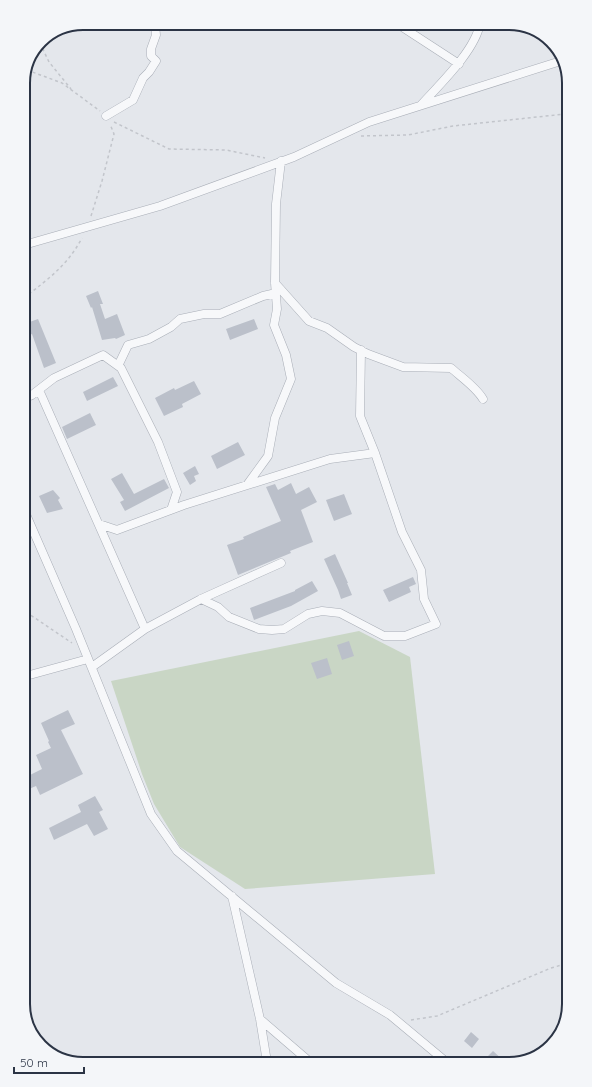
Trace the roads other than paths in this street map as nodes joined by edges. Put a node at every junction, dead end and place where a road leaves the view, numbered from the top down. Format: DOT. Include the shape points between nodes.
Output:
graph roads {
  1 [pos="155,30"];
  2 [pos="407,30"];
  3 [pos="479,30"];
  4 [pos="558,62"];
  5 [pos="459,64"];
  6 [pos="420,105"];
  7 [pos="106,116"];
  8 [pos="281,161"];
  9 [pos="30,243"];
  10 [pos="275,283"];
  11 [pos="276,293"];
  12 [pos="361,350"];
  13 [pos="118,366"];
  14 [pos="38,390"];
  15 [pos="30,396"];
  16 [pos="483,399"];
  17 [pos="375,453"];
  18 [pos="247,485"];
  19 [pos="170,510"];
  20 [pos="30,524"];
  21 [pos="99,524"];
  22 [pos="282,563"];
  23 [pos="201,599"];
  24 [pos="145,629"];
  25 [pos="88,659"];
  26 [pos="92,667"];
  27 [pos="30,675"];
  28 [pos="232,896"];
  29 [pos="260,1019"];
  30 [pos="266,1057"];
  31 [pos="304,1057"];
  32 [pos="440,1057"];
  1 -- 7 [label="street" via="151,56 156,61 143,78 133,100"];
  2 -- 5 [label="street"];
  3 -- 5 [label="street"];
  4 -- 6 [label="street"];
  5 -- 6 [label="street"];
  6 -- 8 [label="street" via="369,122"];
  8 -- 9 [label="street" via="160,206"];
  8 -- 10 [label="street" via="276,204"];
  10 -- 11 [label="street"];
  10 -- 12 [label="street" via="309,321 327,328"];
  11 -- 13 [label="street" via="262,296 220,314 180,319 149,339 128,345"];
  11 -- 18 [label="street" via="274,326 286,355 292,379 275,418 268,456"];
  12 -- 16 [label="street" via="403,367 451,368 478,391"];
  12 -- 17 [label="street" via="360,416"];
  13 -- 14 [label="street" via="103,355 54,378"];
  13 -- 19 [label="street" via="158,442 176,492"];
  14 -- 15 [label="street"];
  14 -- 21 [label="street"];
  17 -- 18 [label="street" via="330,458"];
  17 -- 23 [label="street" via="402,532 421,570 424,599 436,624 405,636 384,636 340,613 322,611 308,614 284,629 259,629 229,617 218,607"];
  18 -- 19 [label="street"];
  19 -- 21 [label="street" via="117,530"];
  20 -- 25 [label="street"];
  21 -- 24 [label="street"];
  22 -- 23 [label="street"];
  23 -- 24 [label="street"];
  24 -- 26 [label="street"];
  25 -- 26 [label="street"];
  25 -- 27 [label="street"];
  26 -- 28 [label="street" via="151,814 177,851"];
  28 -- 29 [label="street"];
  28 -- 32 [label="street" via="336,983 390,1015"];
  29 -- 30 [label="street"];
  29 -- 31 [label="street"];
}
